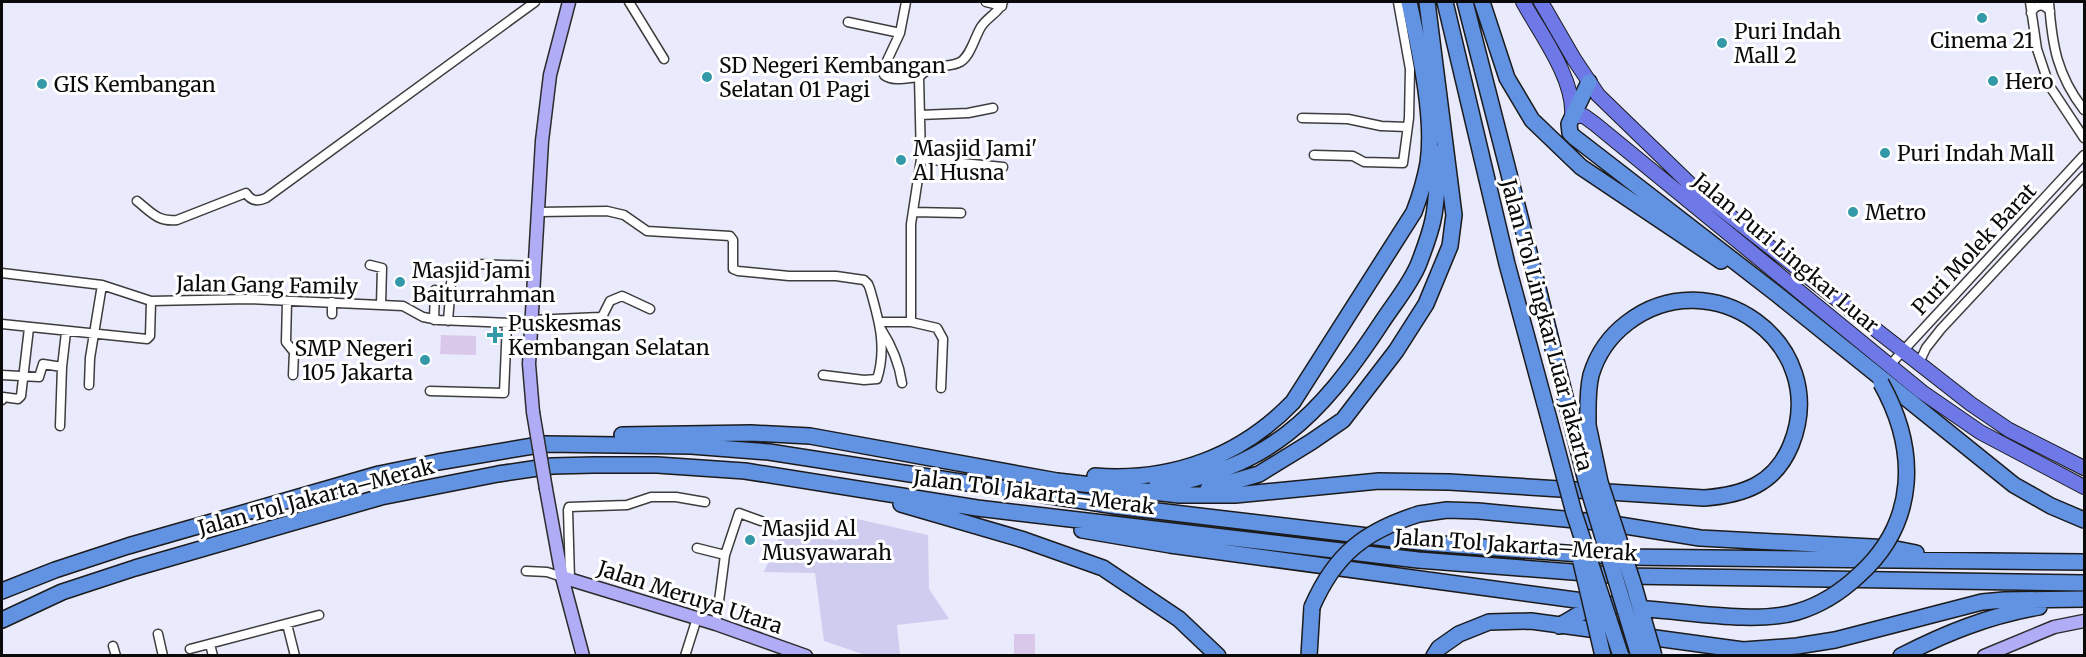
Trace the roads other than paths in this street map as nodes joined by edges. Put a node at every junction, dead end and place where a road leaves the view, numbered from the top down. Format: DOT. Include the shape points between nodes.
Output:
graph roads {
  1 [pos="536,2"];
  2 [pos="629,2"];
  3 [pos="906,2"];
  4 [pos="986,2"];
  5 [pos="1398,2"];
  6 [pos="1409,2"];
  7 [pos="1427,2"];
  8 [pos="1465,2"];
  9 [pos="1482,2"];
  10 [pos="1523,2"];
  11 [pos="1541,2"];
  12 [pos="2030,2"];
  13 [pos="568,3"];
  14 [pos="1002,4"];
  15 [pos="1446,4"];
  16 [pos="2050,6"];
  17 [pos="2031,13"];
  18 [pos="848,22"];
  19 [pos="900,33"];
  20 [pos="664,58"];
  21 [pos="919,77"];
  22 [pos="1589,82"];
  23 [pos="993,108"];
  24 [pos="2085,110"];
  25 [pos="1616,113"];
  26 [pos="920,115"];
  27 [pos="1572,116"];
  28 [pos="1302,118"];
  29 [pos="1407,127"];
  30 [pos="1600,128"];
  31 [pos="2085,138"];
  32 [pos="1445,140"];
  33 [pos="1314,155"];
  34 [pos="2085,155"];
  35 [pos="921,159"];
  36 [pos="1003,167"];
  37 [pos="2085,176"];
  38 [pos="137,201"];
  39 [pos="538,212"];
  40 [pos="913,212"];
  41 [pos="961,213"];
  42 [pos="475,264"];
  43 [pos="370,265"];
  44 [pos="535,266"];
  45 [pos="2,273"];
  46 [pos="451,283"];
  47 [pos="102,285"];
  48 [pos="435,290"];
  49 [pos="1778,295"];
  50 [pos="151,301"];
  51 [pos="287,301"];
  52 [pos="332,303"];
  53 [pos="381,305"];
  54 [pos="650,309"];
  55 [pos="332,315"];
  56 [pos="434,320"];
  57 [pos="448,321"];
  58 [pos="532,322"];
  59 [pos="910,322"];
  60 [pos="507,323"];
  61 [pos="2,324"];
  62 [pos="880,326"];
  63 [pos="29,328"];
  64 [pos="66,332"];
  65 [pos="94,335"];
  66 [pos="1904,351"];
  67 [pos="1919,363"];
  68 [pos="62,367"];
  69 [pos="2,375"];
  70 [pos="293,375"];
  71 [pos="823,375"];
  72 [pos="1882,375"];
  73 [pos="23,377"];
  74 [pos="903,383"];
  75 [pos="89,385"];
  76 [pos="942,388"];
  77 [pos="430,391"];
  78 [pos="2,400"];
  79 [pos="60,426"];
  80 [pos="545,444"];
  81 [pos="2085,468"];
  82 [pos="1011,473"];
  83 [pos="2085,487"];
  84 [pos="852,489"];
  85 [pos="1130,490"];
  86 [pos="1179,495"];
  87 [pos="705,502"];
  88 [pos="976,508"];
  89 [pos="1574,513"];
  90 [pos="2084,520"];
  91 [pos="761,521"];
  92 [pos="697,549"];
  93 [pos="725,555"];
  94 [pos="1963,561"];
  95 [pos="2085,562"];
  96 [pos="526,571"];
  97 [pos="566,578"];
  98 [pos="2085,583"];
  99 [pos="2,591"];
  100 [pos="2081,599"];
  101 [pos="1598,603"];
  102 [pos="319,615"];
  103 [pos="697,618"];
  104 [pos="2,620"];
  105 [pos="2085,621"];
  106 [pos="287,624"];
  107 [pos="716,624"];
  108 [pos="1559,626"];
  109 [pos="158,634"];
  110 [pos="210,644"];
  111 [pos="190,649"];
  112 [pos="163,656"];
  113 [pos="213,656"];
  114 [pos="295,656"];
  115 [pos="583,656"];
  116 [pos="685,656"];
  117 [pos="806,656"];
  118 [pos="1218,656"];
  119 [pos="1309,656"];
  120 [pos="1434,656"];
  121 [pos="1603,656"];
  122 [pos="1621,656"];
  123 [pos="1639,656"];
  124 [pos="1654,656"];
  125 [pos="1901,656"];
  126 [pos="1984,656"];
  1 -- 38 [label="street" via="266,198 255,201 246,193 166,221"];
  2 -- 20 [label="street"];
  3 -- 19 [label="street"];
  4 -- 14 [label="street"];
  5 -- 29 [label="street" via="1410,69"];
  6 -- 82 [label="highway" via="1429,110 1428,162 1420,195 1414,212 1293,402 1230,451 1169,472 1115,478"];
  7 -- 32 [label="highway"];
  8 -- 123 [label="highway, Jalan Tol Lingkar Luar Jakarta, bridge" via="1586,481"];
  9 -- 49 [label="highway" via="1507,78 1532,120 1548,137 1613,190"];
  10 -- 27 [label="main road" via="1566,79 1573,99"];
  11 -- 22 [label="main road, Jalan Puri Lingkar Luar"];
  12 -- 17 [label="street"];
  13 -- 39 [label="main road" via="550,75"];
  14 -- 21 [label="street" via="982,24 964,60 931,67"];
  15 -- 89 [label="highway, Jalan Tol Lingkar Luar Jakarta, bridge" via="1507,264"];
  16 -- 17 [label="street" via="2039,5"];
  16 -- 24 [label="street" via="2059,66"];
  17 -- 31 [label="street" via="2049,85"];
  18 -- 19 [label="street"];
  19 -- 21 [label="street" via="884,75 892,79"];
  21 -- 26 [label="street"];
  22 -- 25 [label="main road, Jalan Puri Lingkar Luar"];
  22 -- 27 [label="highway"];
  23 -- 26 [label="street"];
  25 -- 30 [label="main road"];
  25 -- 66 [label="main road, Jalan Puri Lingkar Luar" via="1693,187"];
  26 -- 35 [label="street"];
  27 -- 30 [label="main road, Jalan Puri Lingkar Luar" via="1584,116"];
  27 -- 49 [label="highway" via="1569,128 1574,137"];
  28 -- 29 [label="street"];
  29 -- 33 [label="street" via="1402,163"];
  30 -- 72 [label="main road, Jalan Puri Lingkar Luar"];
  32 -- 85 [label="highway" via="1433,220 1418,265 1355,363 1322,403 1290,432 1235,466 1185,482"];
  32 -- 86 [label="highway" via="1454,215 1450,246 1426,304 1364,394 1332,429 1259,474 1218,488"];
  34 -- 66 [label="street, Puri Molek Barat"];
  35 -- 36 [label="street"];
  35 -- 40 [label="street"];
  37 -- 67 [label="street, Puri Molek Barat" via="1941,330"];
  39 -- 44 [label="main road"];
  39 -- 62 [label="street" via="608,211 624,215 647,231 730,236 733,269 738,271 864,280"];
  40 -- 41 [label="street"];
  40 -- 59 [label="street"];
  42 -- 44 [label="street"];
  43 -- 53 [label="street" via="382,268"];
  44 -- 58 [label="main road"];
  45 -- 47 [label="street, Jalan Gang Family"];
  46 -- 57 [label="street"];
  47 -- 50 [label="street, Jalan Gang Family"];
  47 -- 65 [label="street"];
  48 -- 56 [label="street"];
  49 -- 72 [label="highway"];
  50 -- 51 [label="street, Jalan Gang Family"];
  50 -- 65 [label="street" via="148,338"];
  51 -- 52 [label="street, Jalan Gang Family"];
  51 -- 70 [label="street" via="286,342 294,352"];
  52 -- 53 [label="street, Jalan Gang Family"];
  52 -- 55 [label="street"];
  53 -- 56 [label="street, Jalan Gang Family" via="403,306"];
  54 -- 58 [label="street, Jalan Gang Family" via="621,296 610,301 600,317"];
  56 -- 57 [label="street, Jalan Gang Family"];
  57 -- 60 [label="street, Jalan Gang Family"];
  58 -- 60 [label="street, Jalan Gang Family"];
  58 -- 97 [label="main road, bridge" via="529,364 533,412"];
  59 -- 62 [label="street"];
  59 -- 76 [label="street" via="931,325 940,332"];
  60 -- 77 [label="street" via="504,393"];
  61 -- 63 [label="street"];
  62 -- 71 [label="street" via="882,352 877,379"];
  62 -- 74 [label="street" via="891,345"];
  63 -- 64 [label="street"];
  63 -- 73 [label="street"];
  64 -- 65 [label="street"];
  64 -- 68 [label="street"];
  65 -- 75 [label="street"];
  66 -- 67 [label="main road, Jalan Puri Lingkar Luar"];
  66 -- 72 [label="street, Puri Molek Barat"];
  67 -- 81 [label="main road, Jalan Puri Lingkar Luar" via="2009,429"];
  68 -- 73 [label="street" via="43,364 40,377"];
  68 -- 79 [label="street"];
  69 -- 73 [label="street"];
  72 -- 83 [label="main road, Jalan Puri Lingkar Luar" via="1922,392 1980,432"];
  72 -- 90 [label="highway" via="2014,485"];
  72 -- 101 [label="highway, bridge" via="1904,435 1906,484 1893,533 1866,568 1840,592 1796,612 1774,616"];
  73 -- 78 [label="street" via="20,398"];
  80 -- 82 [label="highway" via="615,435 751,433 799,436"];
  80 -- 94 [label="highway, Jalan Tol Jakarta–Merak" via="691,446 769,452 1115,506 1427,543 1622,557"];
  80 -- 99 [label="highway, Jalan Tol Jakarta–Merak" via="379,474 128,546"];
  82 -- 85 [label="highway"];
  84 -- 88 [label="highway, Jalan Tol Jakarta–Merak"];
  84 -- 104 [label="highway, Jalan Tol Jakarta–Merak" via="745,471 668,465 552,466 498,474 381,497 135,568 62,592"];
  84 -- 118 [label="highway" via="1103,568 1179,619"];
  85 -- 86 [label="highway"];
  86 -- 124 [label="highway, bridge" via="1235,495 1391,481 1449,482 1683,497 1743,491 1762,484 1786,456 1797,431 1800,410 1791,362 1776,340 1748,316 1725,305 1681,301 1649,309 1634,318 1605,346 1588,393 1588,425 1600,482 1634,586"];
  87 -- 97 [label="street" via="651,497 627,505 569,507"];
  88 -- 98 [label="highway, Jalan Tol Jakarta–Merak" via="1418,560 1612,575"];
  88 -- 101 [label="highway" via="1170,545"];
  89 -- 121 [label="highway, bridge" via="1576,540"];
  89 -- 122 [label="highway, Jalan Tol Lingkar Luar Jakarta, bridge"];
  91 -- 93 [label="street" via="740,513"];
  92 -- 93 [label="street"];
  93 -- 107 [label="street"];
  94 -- 95 [label="highway, Jalan Tol Jakarta–Merak"];
  94 -- 119 [label="highway, bridge" via="1891,549 1700,538 1607,523 1502,513 1447,510 1419,514 1369,535 1341,558 1320,588 1312,608"];
  96 -- 97 [label="street"];
  97 -- 103 [label="main road, Jalan Meruya Utara"];
  97 -- 115 [label="main road"];
  100 -- 108 [label="highway" via="1982,602 1835,639 1743,650"];
  100 -- 125 [label="highway" via="1989,618 1944,634"];
  101 -- 108 [label="highway"];
  102 -- 106 [label="street"];
  103 -- 107 [label="main road, Jalan Meruya Utara"];
  103 -- 116 [label="street"];
  105 -- 126 [label="main road" via="2054,627"];
  106 -- 110 [label="street"];
  106 -- 114 [label="street"];
  107 -- 117 [label="main road, Jalan Meruya Utara"];
  108 -- 120 [label="highway" via="1531,621 1489,622 1459,634"];
  109 -- 112 [label="street"];
  110 -- 111 [label="street"];
  110 -- 113 [label="street"];
}
